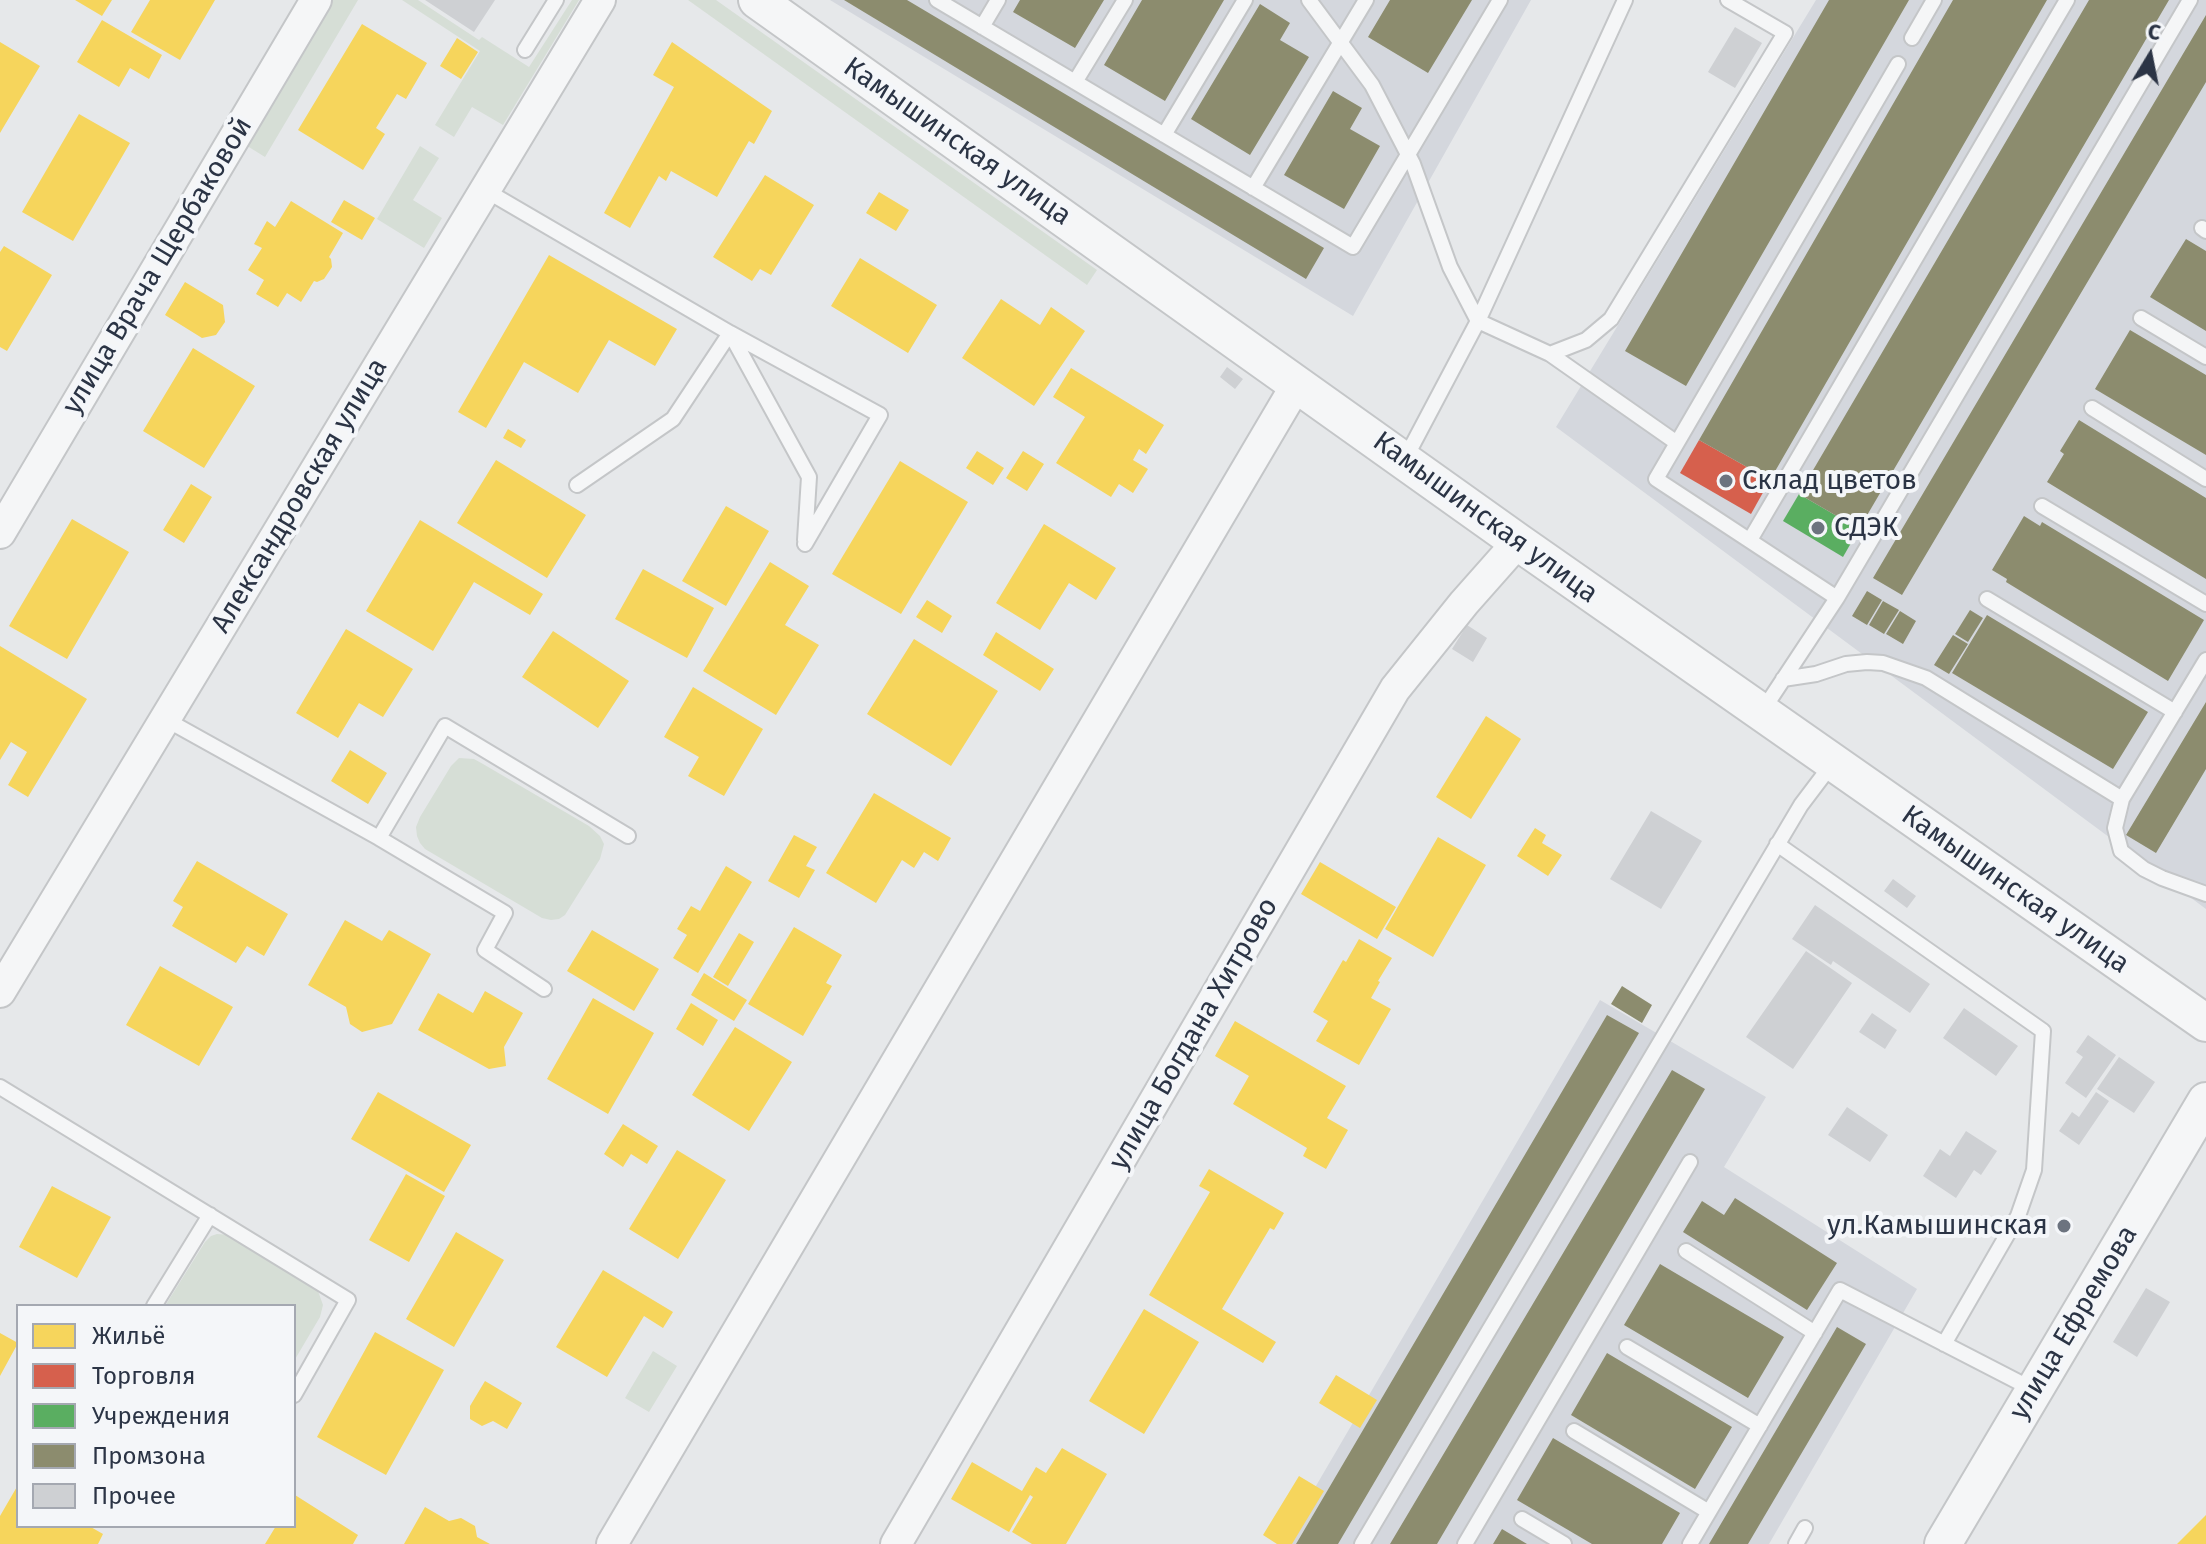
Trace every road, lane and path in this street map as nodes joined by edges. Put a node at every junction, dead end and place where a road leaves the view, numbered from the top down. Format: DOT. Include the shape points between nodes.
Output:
graph roads {
  1 [pos="316,0"];
  2 [pos="556,0"];
  3 [pos="600,0"];
  4 [pos="937,0"];
  5 [pos="998,0"];
  6 [pos="1125,0"];
  7 [pos="1245,0"];
  8 [pos="1309,0"];
  9 [pos="1366,0"];
  10 [pos="1500,0"];
  11 [pos="1625,0"];
  12 [pos="1728,0"];
  13 [pos="1934,0"];
  14 [pos="2067,0"];
  15 [pos="2190,0"];
  16 [pos="763,2"];
  17 [pos="982,27"];
  18 [pos="1912,38"];
  19 [pos="1340,43"];
  20 [pos="525,50"];
  21 [pos="1898,64"];
  22 [pos="1075,82"];
  23 [pos="1164,135"];
  24 [pos="1407,156"];
  25 [pos="1253,188"];
  26 [pos="485,190"];
  27 [pos="2141,318"];
  28 [pos="1478,321"];
  29 [pos="730,333"];
  30 [pos="1550,354"];
  31 [pos="2206,357"];
  32 [pos="1297,384"];
  33 [pos="2092,408"];
  34 [pos="1677,443"];
  35 [pos="1404,460"];
  36 [pos="2206,479"];
  37 [pos="577,485"];
  38 [pos="2042,506"];
  39 [pos="0,533"];
  40 [pos="1750,540"];
  41 [pos="1518,542"];
  42 [pos="1837,598"];
  43 [pos="1987,599"];
  44 [pos="2206,604"];
  45 [pos="2206,660"];
  46 [pos="1783,679"];
  47 [pos="2175,712"];
  48 [pos="1761,713"];
  49 [pos="165,719"];
  50 [pos="1833,764"];
  51 [pos="2122,799"];
  52 [pos="628,836"];
  53 [pos="379,838"];
  54 [pos="1777,844"];
  55 [pos="2206,894"];
  56 [pos="544,989"];
  57 [pos="0,992"];
  58 [pos="2206,1023"];
  59 [pos="0,1087"];
  60 [pos="2206,1101"];
  61 [pos="1690,1162"];
  62 [pos="210,1215"];
  63 [pos="1686,1251"];
  64 [pos="155,1304"];
  65 [pos="1815,1333"];
  66 [pos="1944,1344"];
  67 [pos="1627,1347"];
  68 [pos="296,1391"];
  69 [pos="2034,1391"];
  70 [pos="1760,1426"];
  71 [pos="1574,1431"];
  72 [pos="1709,1512"];
  73 [pos="1522,1519"];
  74 [pos="1805,1528"];
  75 [pos="612,1544"];
  76 [pos="896,1544"];
  77 [pos="1362,1544"];
  78 [pos="1465,1544"];
  79 [pos="1564,1544"];
  80 [pos="1690,1544"];
  81 [pos="1796,1544"];
  82 [pos="1943,1544"];
  1 -- 39 [label="street, улица Врача Щербаковой"];
  2 -- 20 [label="lane"];
  3 -- 26 [label="street, Александровская улица"];
  4 -- 17 [label="lane"];
  5 -- 17 [label="lane"];
  6 -- 22 [label="lane"];
  7 -- 23 [label="lane"];
  8 -- 19 [label="lane"];
  9 -- 19 [label="lane"];
  10 -- 24 [label="lane"];
  11 -- 28 [label="lane"];
  12 -- 30 [label="lane" via="1785,33 1611,319 1586,340"];
  13 -- 18 [label="lane"];
  14 -- 40 [label="lane"];
  15 -- 42 [label="lane"];
  16 -- 32 [label="street, Камышинская улица"];
  17 -- 22 [label="lane"];
  19 -- 24 [label="lane" via="1372,85"];
  19 -- 25 [label="lane"];
  21 -- 34 [label="lane"];
  22 -- 23 [label="lane"];
  23 -- 25 [label="lane"];
  24 -- 25 [label="lane" via="1353,247"];
  24 -- 28 [label="lane" via="1450,267"];
  26 -- 29 [label="lane"];
  26 -- 49 [label="street, Александровская улица"];
  27 -- 31 [label="lane"];
  28 -- 30 [label="lane"];
  28 -- 35 [label="lane"];
  29 -- 29 [label="lane" via="880,415 805,544 809,477"];
  29 -- 37 [label="lane" via="673,419"];
  30 -- 34 [label="lane"];
  32 -- 35 [label="street, Камышинская улица"];
  32 -- 75 [label="street"];
  33 -- 36 [label="lane"];
  34 -- 40 [label="lane" via="1656,479"];
  35 -- 41 [label="street, Камышинская улица"];
  38 -- 44 [label="lane"];
  40 -- 42 [label="lane"];
  41 -- 48 [label="street, Камышинская улица"];
  41 -- 76 [label="street, улица Богдана Хитрово" via="1395,689"];
  42 -- 46 [label="lane"];
  43 -- 47 [label="lane"];
  45 -- 47 [label="lane"];
  46 -- 48 [label="lane"];
  46 -- 51 [label="lane" via="1867,662 1926,678"];
  47 -- 51 [label="lane"];
  48 -- 50 [label="street, Камышинская улица"];
  49 -- 53 [label="lane"];
  49 -- 57 [label="street, Александровская улица"];
  50 -- 54 [label="lane"];
  50 -- 58 [label="street, Камышинская улица"];
  51 -- 55 [label="lane" via="2115,828 2121,851 2144,869"];
  52 -- 53 [label="lane" via="445,726"];
  53 -- 56 [label="lane" via="505,913 485,950"];
  54 -- 66 [label="lane" via="2043,1031 2034,1170 2018,1216"];
  54 -- 77 [label="lane"];
  59 -- 62 [label="lane"];
  60 -- 69 [label="street, улица Ефремова"];
  61 -- 78 [label="lane"];
  62 -- 64 [label="lane"];
  62 -- 68 [label="lane" via="348,1300"];
  63 -- 65 [label="lane"];
  65 -- 66 [label="lane" via="1840,1290"];
  65 -- 70 [label="lane"];
  66 -- 69 [label="lane"];
  67 -- 70 [label="lane"];
  69 -- 82 [label="street, улица Ефремова"];
  70 -- 72 [label="lane"];
  71 -- 72 [label="lane"];
  72 -- 80 [label="lane"];
  73 -- 79 [label="lane"];
  74 -- 81 [label="lane"];
}
